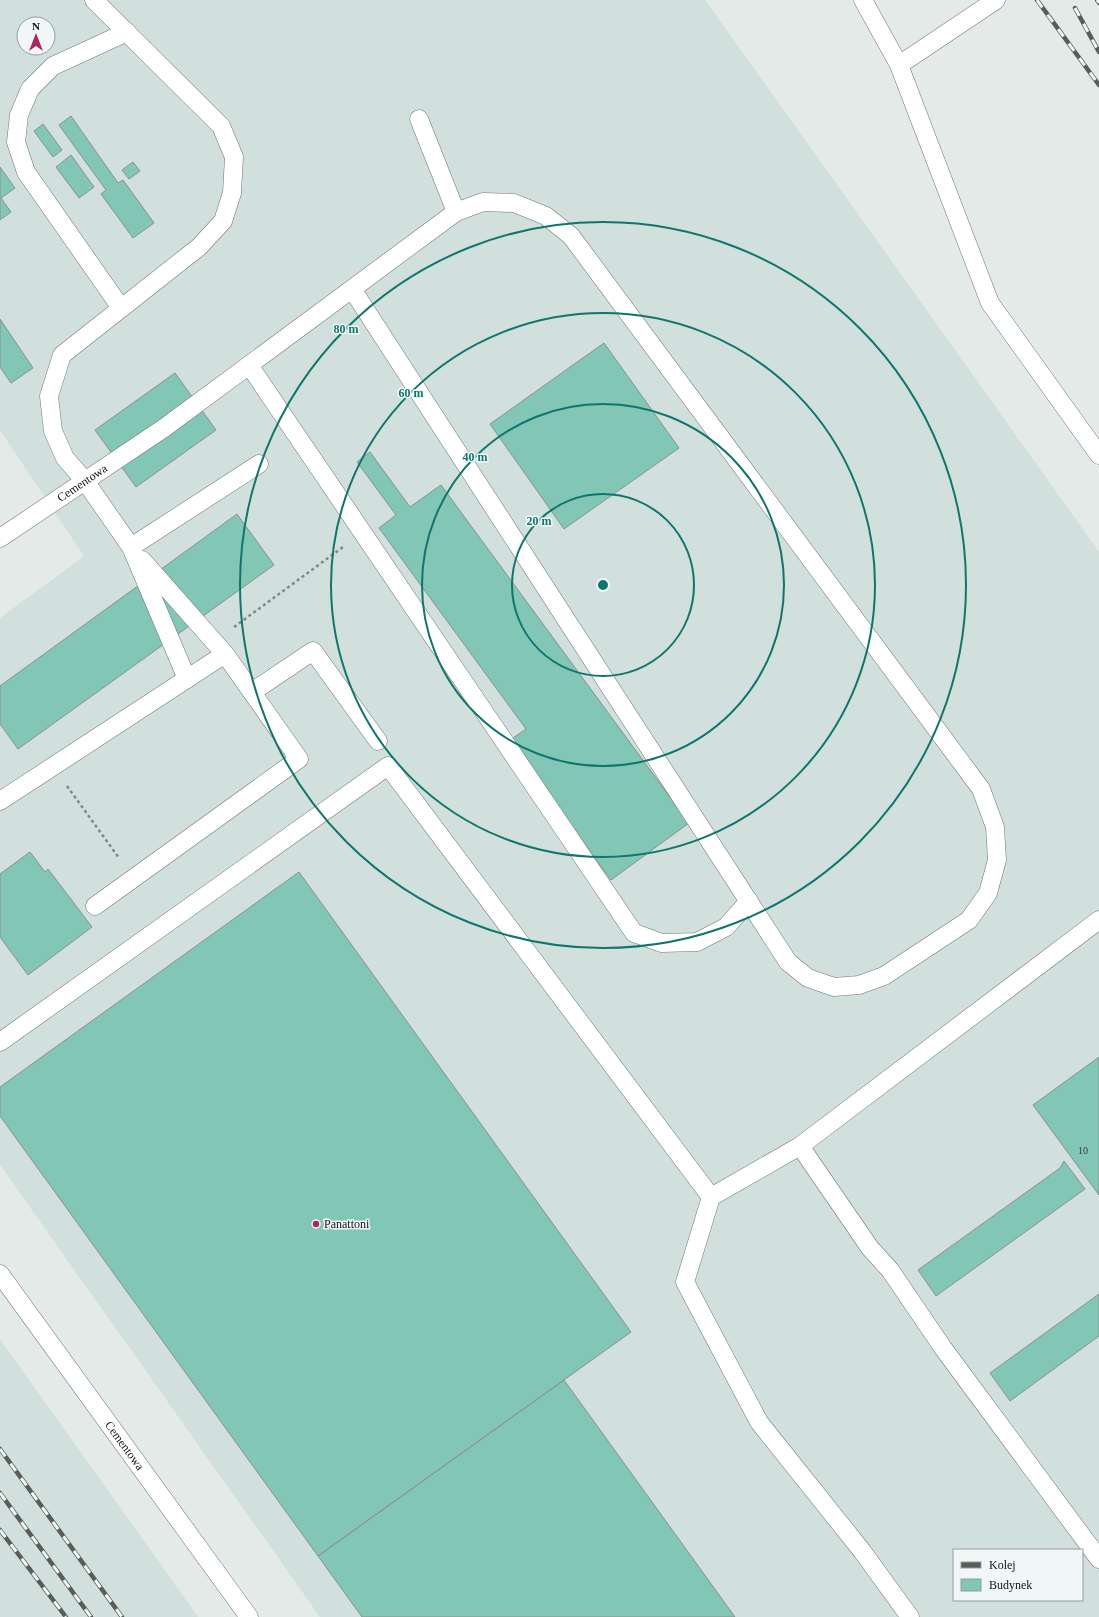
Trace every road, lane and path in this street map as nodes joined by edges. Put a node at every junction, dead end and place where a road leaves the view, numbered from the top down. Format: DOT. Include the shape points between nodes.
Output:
graph roads {
  1 [pos="94,0"];
  2 [pos="863,0"];
  3 [pos="996,0"];
  4 [pos="127,32"];
  5 [pos="899,65"];
  6 [pos="419,119"];
  7 [pos="456,212"];
  8 [pos="352,288"];
  9 [pos="121,308"];
  10 [pos="249,365"];
  11 [pos="1099,455"];
  12 [pos="259,464"];
  13 [pos="85,481"];
  14 [pos="363,533"];
  15 [pos="0,538"];
  16 [pos="131,547"];
  17 [pos="219,648"];
  18 [pos="187,679"];
  19 [pos="252,692"];
  20 [pos="378,741"];
  21 [pos="53,766"];
  22 [pos="0,801"];
  23 [pos="133,878"];
  24 [pos="749,900"];
  25 [pos="95,906"];
  26 [pos="1099,920"];
  27 [pos="0,1042"];
  28 [pos="800,1146"];
  29 [pos="711,1197"];
  30 [pos="0,1274"];
  31 [pos="1099,1558"];
  32 [pos="249,1617"];
  33 [pos="910,1617"];
  1 -- 4 [label="lane"];
  2 -- 5 [label="lane"];
  3 -- 5 [label="lane"];
  4 -- 9 [label="lane" via="221,126 234,157 232,193 223,222 199,247"];
  4 -- 9 [label="lane" via="53,66 30,89 19,115 16,142 26,172"];
  5 -- 11 [label="lane" via="990,303"];
  6 -- 7 [label="lane"];
  7 -- 8 [label="lane, Cementowa"];
  7 -- 24 [label="lane, Cementowa" via="484,202 514,203 546,216 571,236 981,789 995,827 997,860 988,894 969,920 884,976 859,985 834,987 808,978 788,962"];
  8 -- 10 [label="lane, Cementowa"];
  8 -- 24 [label="lane, Cementowa"];
  9 -- 13 [label="lane" via="62,355 49,396 53,431 65,458"];
  10 -- 13 [label="lane, Cementowa" via="164,428"];
  10 -- 14 [label="lane"];
  12 -- 16 [label="lane"];
  13 -- 15 [label="lane, Cementowa"];
  13 -- 16 [label="lane"];
  14 -- 17 [label="path"];
  14 -- 24 [label="lane" via="634,933 662,943 697,942 726,927"];
  16 -- 17 [label="lane"];
  16 -- 18 [label="lane"];
  17 -- 18 [label="lane"];
  17 -- 19 [label="lane"];
  18 -- 21 [label="lane"];
  19 -- 20 [label="lane" via="313,651"];
  19 -- 23 [label="lane" via="299,759"];
  21 -- 22 [label="lane"];
  21 -- 23 [label="path"];
  23 -- 25 [label="lane"];
  26 -- 28 [label="lane"];
  27 -- 29 [label="lane" via="388,766"];
  28 -- 29 [label="lane"];
  28 -- 31 [label="lane" via="870,1248 890,1270 943,1348"];
  29 -- 33 [label="lane" via="685,1282 759,1422 862,1551"];
  30 -- 32 [label="lane, Cementowa"];
}
